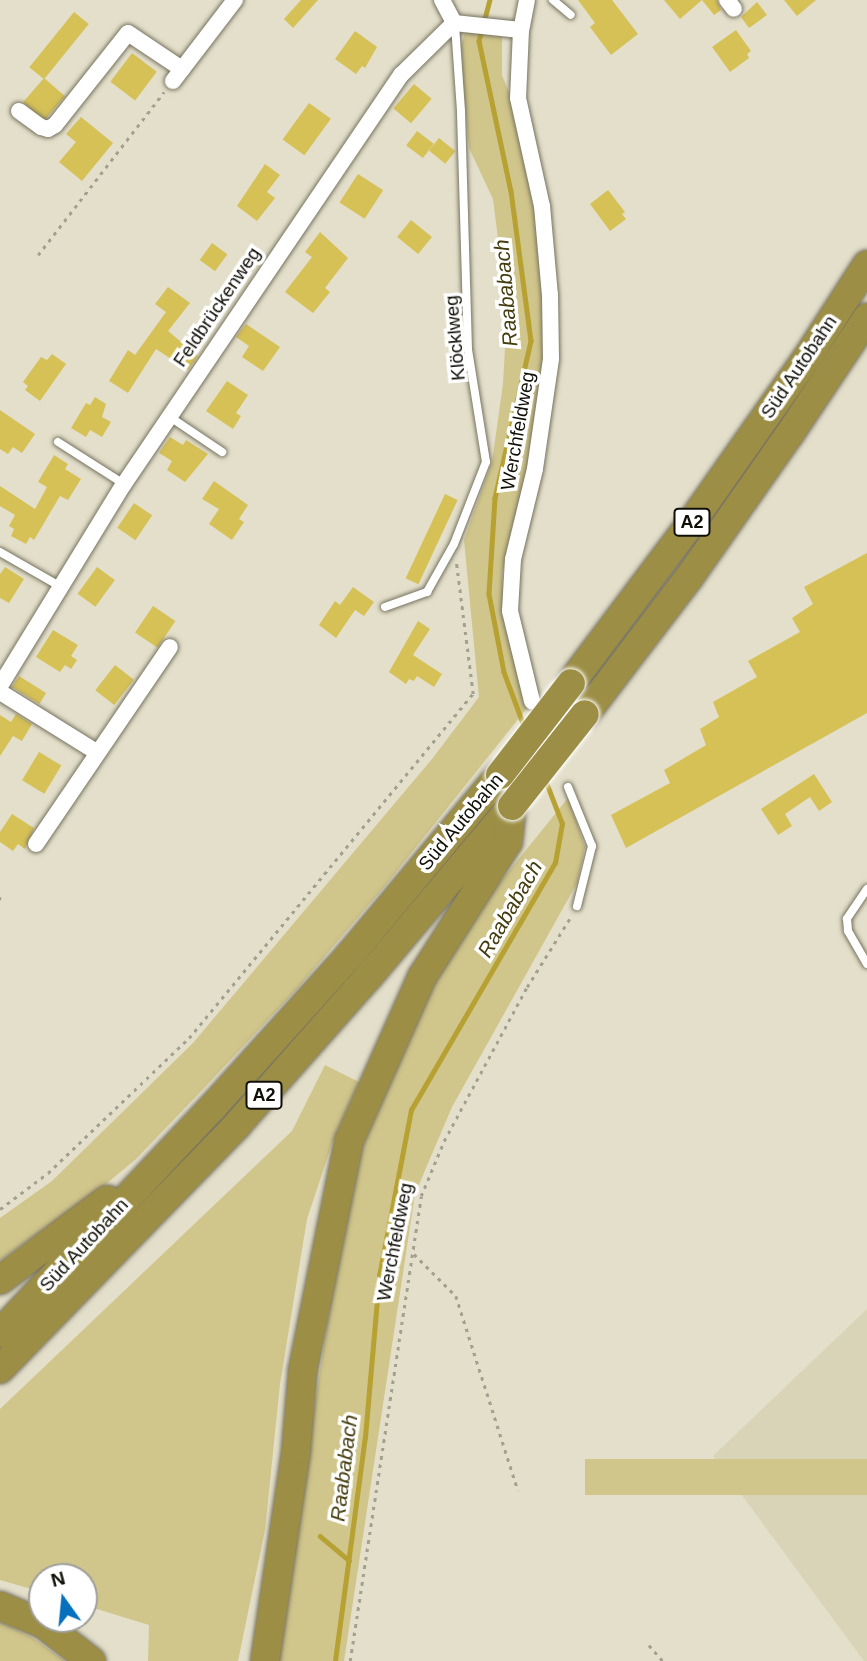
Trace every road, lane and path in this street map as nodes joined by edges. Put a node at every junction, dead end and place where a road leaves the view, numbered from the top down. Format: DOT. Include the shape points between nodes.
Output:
graph roads {
  1 [pos="235,0"];
  2 [pos="527,0"];
  3 [pos="553,0"];
  4 [pos="444,1"];
  5 [pos="572,15"];
  6 [pos="461,23"];
  7 [pos="514,29"];
  8 [pos="177,75"];
  9 [pos="19,111"];
  10 [pos="38,255"];
  11 [pos="867,265"];
  12 [pos="867,318"];
  13 [pos="170,417"];
  14 [pos="58,442"];
  15 [pos="222,452"];
  16 [pos="124,484"];
  17 [pos="454,544"];
  18 [pos="0,552"];
  19 [pos="61,587"];
  20 [pos="385,607"];
  21 [pos="170,647"];
  22 [pos="0,689"];
  23 [pos="532,701"];
  24 [pos="98,753"];
  25 [pos="568,787"];
  26 [pos="512,806"];
  27 [pos="36,844"];
  28 [pos="867,889"];
  29 [pos="577,906"];
  30 [pos="867,964"];
  31 [pos="166,1156"];
  32 [pos="0,1209"];
  33 [pos="414,1254"];
  34 [pos="0,1280"];
  35 [pos="0,1333"];
  36 [pos="0,1369"];
  37 [pos="519,1490"];
  38 [pos="0,1606"];
  39 [pos="649,1645"];
  40 [pos="81,1652"];
  41 [pos="265,1661"];
  42 [pos="350,1661"];
  43 [pos="663,1661"];
  1 -- 8 [label="street"];
  2 -- 7 [label="street, Werchfeldweg"];
  3 -- 5 [label="lane"];
  4 -- 6 [label="street"];
  6 -- 7 [label="street"];
  6 -- 13 [label="street, Feldbrückenweg" via="401,75"];
  6 -- 17 [label="lane, Klöcklweg" via="468,349 486,462"];
  7 -- 23 [label="street, Werchfeldweg" via="519,99 542,206 550,295 551,359 535,469 513,559 510,611"];
  8 -- 9 [label="street" via="128,33 55,125 41,127"];
  8 -- 10 [label="path"];
  11 -- 31 [label="highway, Süd Autobahn / A2, bridge" via="691,523 500,775 350,955"];
  12 -- 26 [label="highway, Süd Autobahn / A2, bridge" via="696,568"];
  13 -- 15 [label="lane"];
  13 -- 16 [label="street, Feldbrückenweg"];
  14 -- 16 [label="lane"];
  16 -- 19 [label="street, Feldbrückenweg"];
  17 -- 20 [label="lane, Klöcklweg" via="427,592"];
  17 -- 32 [label="path" via="473,694 189,1038 48,1173"];
  18 -- 19 [label="lane"];
  19 -- 22 [label="street, Feldbrückenweg"];
  21 -- 24 [label="street"];
  22 -- 24 [label="street, Feldbrückenweg"];
  24 -- 27 [label="street"];
  25 -- 29 [label="lane" via="592,846"];
  26 -- 36 [label="highway, Süd Autobahn / A2" via="237,1125"];
  26 -- 41 [label="highway" via="508,842 422,977 349,1141 303,1369"];
  28 -- 30 [label="lane" via="847,919 848,932"];
  29 -- 33 [label="path, Werchfeldweg" via="527,987 444,1141 421,1196"];
  31 -- 34 [label="highway"];
  31 -- 35 [label="highway, Süd Autobahn / A2"];
  33 -- 37 [label="path" via="456,1296"];
  33 -- 42 [label="path, Werchfeldweg"];
  38 -- 40 [label="highway" via="43,1624"];
  39 -- 43 [label="path"];
}
